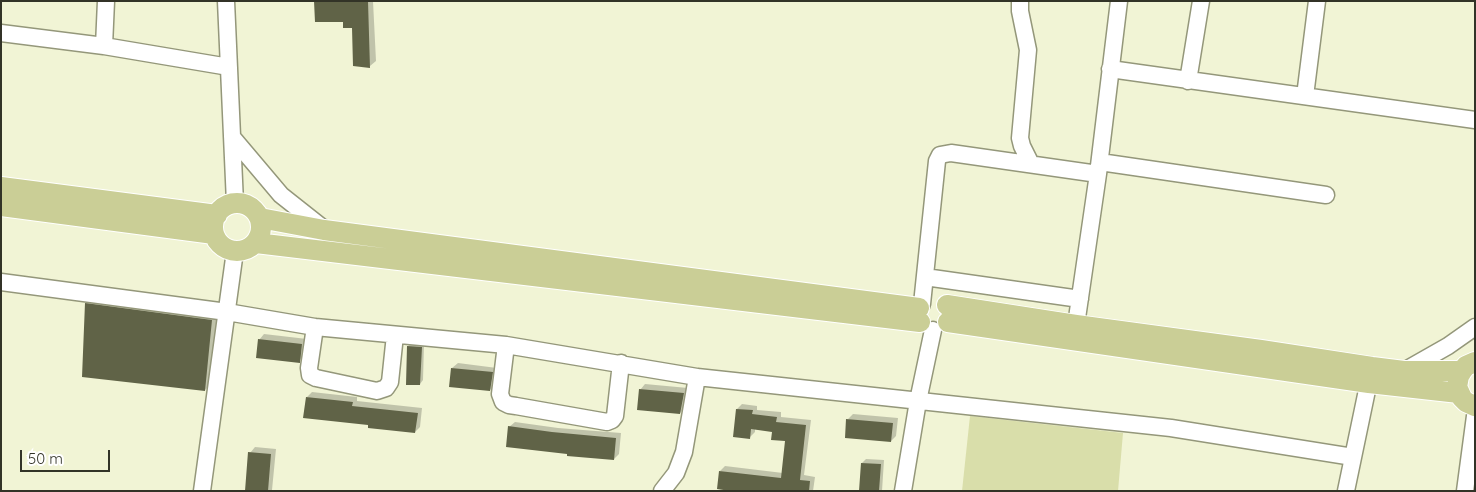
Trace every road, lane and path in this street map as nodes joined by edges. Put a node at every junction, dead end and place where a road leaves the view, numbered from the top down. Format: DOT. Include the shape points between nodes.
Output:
graph roads {
  1 [pos="106,1"];
  2 [pos="226,1"];
  3 [pos="1020,1"];
  4 [pos="1119,1"];
  5 [pos="1201,1"];
  6 [pos="1317,1"];
  7 [pos="1,34"];
  8 [pos="104,46"];
  9 [pos="229,67"];
  10 [pos="1110,69"];
  11 [pos="1188,81"];
  12 [pos="1304,96"];
  13 [pos="1475,120"];
  14 [pos="232,137"];
  15 [pos="1032,164"];
  16 [pos="1099,168"];
  17 [pos="1,187"];
  18 [pos="1326,195"];
  19 [pos="235,203"];
  20 [pos="1,206"];
  21 [pos="260,218"];
  22 [pos="215,224"];
  23 [pos="324,230"];
  24 [pos="256,242"];
  25 [pos="235,252"];
  26 [pos="924,277"];
  27 [pos="1,282"];
  28 [pos="1080,299"];
  29 [pos="227,312"];
  30 [pos="931,315"];
  31 [pos="1076,325"];
  32 [pos="315,327"];
  33 [pos="1475,327"];
  34 [pos="395,335"];
  35 [pos="506,345"];
  36 [pos="621,363"];
  37 [pos="1468,367"];
  38 [pos="1404,371"];
  39 [pos="1370,375"];
  40 [pos="697,377"];
  41 [pos="1459,393"];
  42 [pos="918,401"];
  43 [pos="1475,406"];
  44 [pos="1475,416"];
  45 [pos="1353,457"];
  46 [pos="202,491"];
  47 [pos="662,491"];
  48 [pos="903,491"];
  49 [pos="1346,491"];
  50 [pos="1466,491"];
  1 -- 8 [label="street"];
  2 -- 9 [label="street"];
  3 -- 15 [label="street" via="1028,56 1020,138"];
  4 -- 10 [label="street"];
  5 -- 11 [label="street"];
  6 -- 12 [label="street"];
  7 -- 8 [label="street"];
  8 -- 9 [label="street"];
  9 -- 14 [label="street"];
  10 -- 11 [label="street"];
  10 -- 16 [label="street"];
  11 -- 12 [label="street"];
  12 -- 13 [label="street"];
  14 -- 19 [label="street"];
  14 -- 23 [label="street" via="281,195"];
  15 -- 16 [label="street"];
  15 -- 26 [label="street" via="940,155"];
  16 -- 18 [label="street"];
  16 -- 28 [label="street"];
  17 -- 22 [label="main road"];
  19 -- 21 [label="main road" via="250,206"];
  19 -- 22 [label="main road" via="222,209"];
  20 -- 22 [label="main road"];
  21 -- 23 [label="main road"];
  21 -- 24 [label="main road" via="262,231"];
  22 -- 25 [label="main road" via="217,240"];
  23 -- 30 [label="main road"];
  24 -- 25 [label="main road" via="250,248"];
  24 -- 30 [label="main road"];
  25 -- 29 [label="street"];
  26 -- 28 [label="street"];
  26 -- 30 [label="street"];
  27 -- 29 [label="street"];
  28 -- 31 [label="street"];
  29 -- 32 [label="street"];
  29 -- 46 [label="street"];
  30 -- 31 [label="main road"];
  30 -- 39 [label="main road"];
  30 -- 42 [label="street"];
  31 -- 39 [label="main road" via="1262,350"];
  32 -- 34 [label="street"];
  32 -- 34 [label="street" via="310,375 377,391 386,388 390,382"];
  33 -- 38 [label="street"];
  34 -- 35 [label="street"];
  35 -- 36 [label="street"];
  35 -- 36 [label="street" via="500,394 503,402 607,422 615,416"];
  36 -- 40 [label="street"];
  37 -- 38 [label="main road"];
  37 -- 41 [label="main road" via="1457,381"];
  38 -- 39 [label="main road"];
  39 -- 41 [label="main road"];
  39 -- 45 [label="street"];
  40 -- 42 [label="street"];
  40 -- 47 [label="street" via="684,452 676,473"];
  41 -- 43 [label="main road" via="1466,402"];
  42 -- 45 [label="street" via="1171,428"];
  42 -- 48 [label="street"];
  44 -- 50 [label="street"];
  45 -- 49 [label="street"];
}
